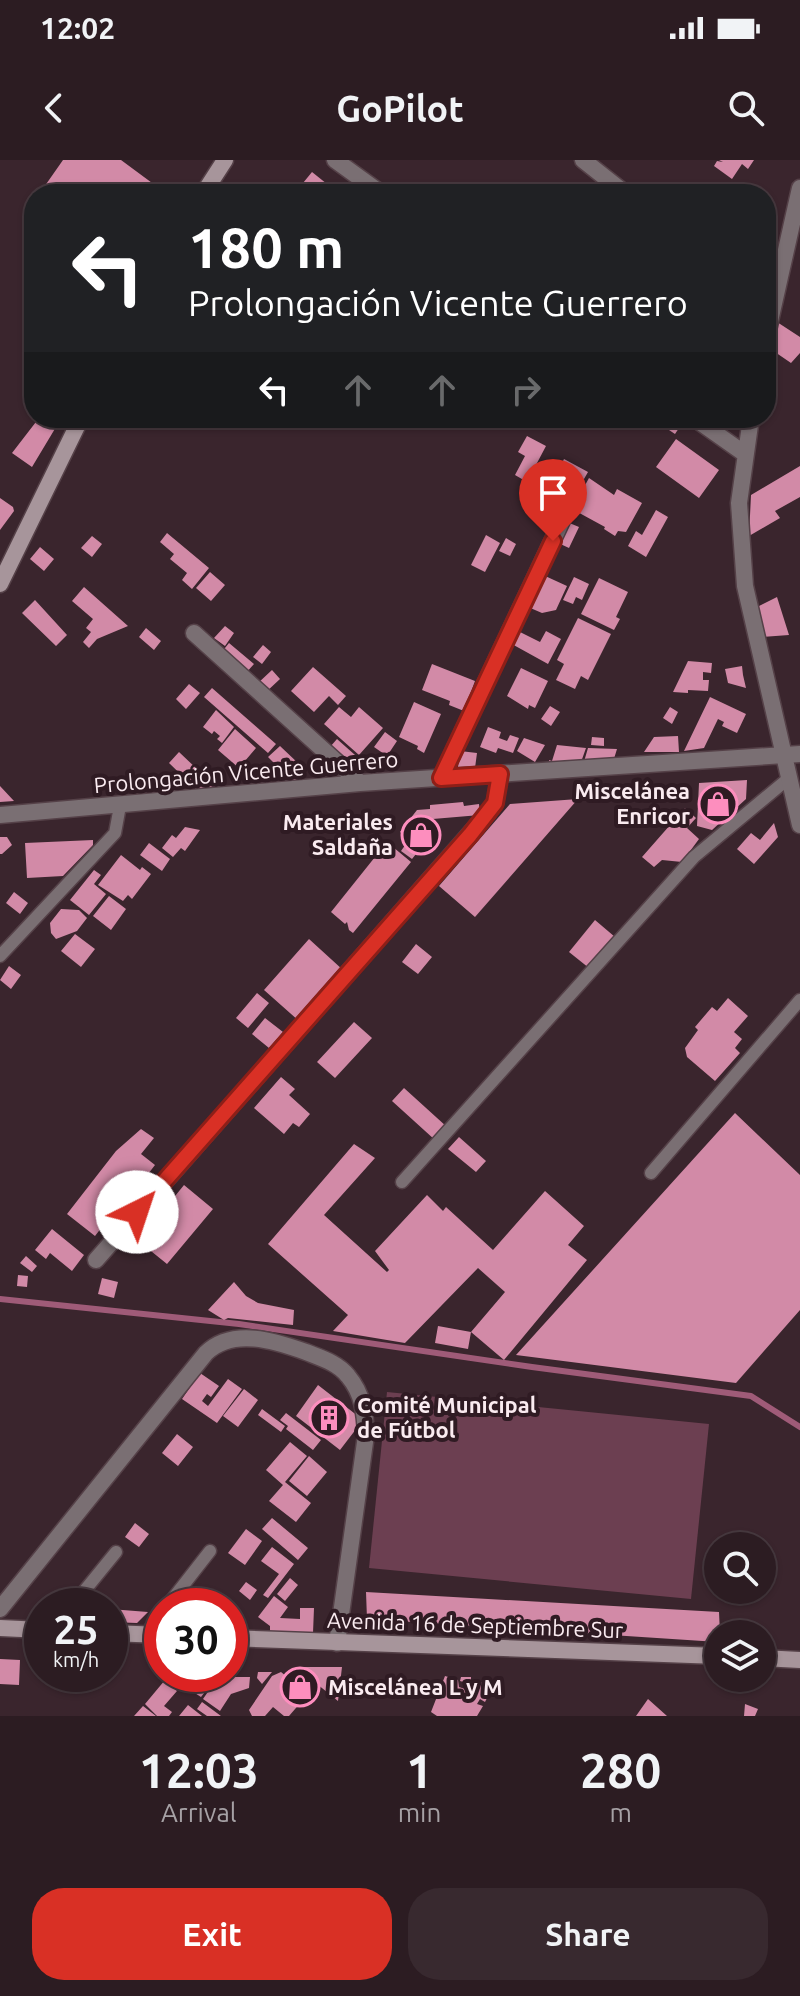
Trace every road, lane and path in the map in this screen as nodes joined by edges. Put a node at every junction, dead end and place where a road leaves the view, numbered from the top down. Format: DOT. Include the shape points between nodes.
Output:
graph roads {
  1 [pos="225,160"];
  2 [pos="335,160"];
  3 [pos="583,160"];
  4 [pos="209,184"];
  5 [pos="368,184"];
  6 [pos="613,184"];
  7 [pos="800,188"];
  8 [pos="776,279"];
  9 [pos="76,428"];
  10 [pos="708,428"];
  11 [pos="749,428"];
  12 [pos="745,454"];
  13 [pos="565,514"];
  14 [pos="0,584"];
  15 [pos="194,633"];
  16 [pos="792,754"];
  17 [pos="500,774"];
  18 [pos="441,778"];
  19 [pos="789,778"];
  20 [pos="360,783"];
  21 [pos="120,806"];
  22 [pos="0,815"];
  23 [pos="800,825"];
  24 [pos="0,956"];
  25 [pos="800,1000"];
  26 [pos="651,1173"];
  27 [pos="402,1182"];
  28 [pos="96,1260"];
  29 [pos="210,1551"];
  30 [pos="116,1552"];
  31 [pos="87,1588"];
  32 [pos="181,1588"];
  33 [pos="0,1609"];
  34 [pos="0,1628"];
  35 [pos="24,1629"];
  36 [pos="248,1639"];
  37 [pos="337,1643"];
  38 [pos="704,1656"];
  39 [pos="776,1659"];
  40 [pos="800,1660"];
  1 -- 4 [label="main road"];
  2 -- 5 [label="street"];
  3 -- 6 [label="street"];
  7 -- 8 [label="street"];
  9 -- 14 [label="main road"];
  10 -- 12 [label="street"];
  11 -- 12 [label="street"];
  12 -- 16 [label="street" via="739,503 745,586"];
  13 -- 18 [label="street"];
  15 -- 20 [label="street"];
  16 -- 17 [label="street, Prolongación Vicente Guerrero"];
  16 -- 19 [label="street"];
  17 -- 18 [label="street, Prolongación Vicente Guerrero"];
  17 -- 28 [label="street" via="488,813"];
  18 -- 20 [label="street, Prolongación Vicente Guerrero"];
  19 -- 23 [label="street"];
  19 -- 27 [label="lane" via="694,857"];
  20 -- 21 [label="street, Prolongación Vicente Guerrero"];
  21 -- 22 [label="street, Prolongación Vicente Guerrero"];
  21 -- 24 [label="lane" via="115,833"];
  25 -- 26 [label="lane"];
  29 -- 32 [label="lane"];
  30 -- 31 [label="lane"];
  33 -- 37 [label="street" via="214,1345 249,1338 274,1340 346,1373 365,1410"];
  34 -- 35 [label="main road"];
  36 -- 37 [label="main road, Avenida 16 de Septiembre Sur"];
  37 -- 38 [label="main road, Avenida 16 de Septiembre Sur"];
  39 -- 40 [label="main road"];
}
